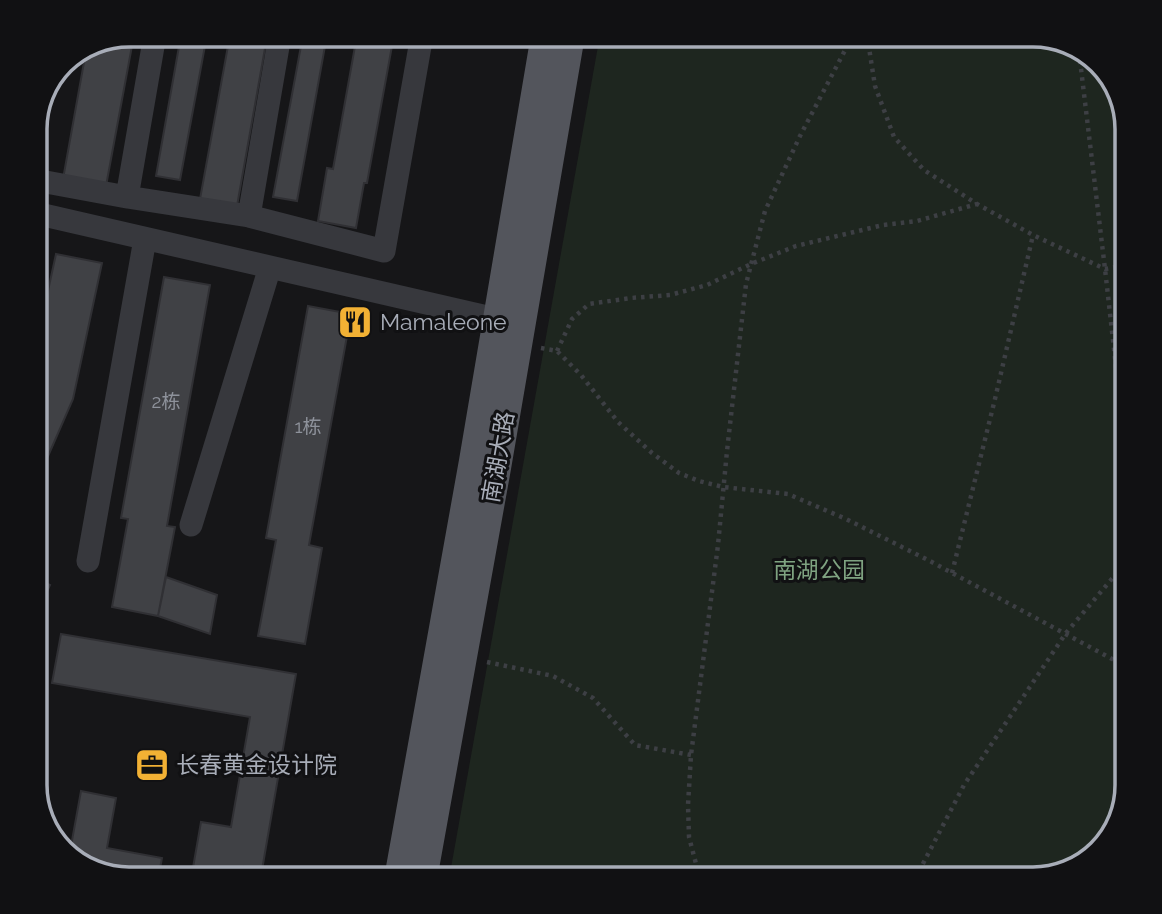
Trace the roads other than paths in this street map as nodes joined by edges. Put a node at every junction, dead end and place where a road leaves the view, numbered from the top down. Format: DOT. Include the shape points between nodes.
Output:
graph roads {
  1 [pos="153,47"];
  2 [pos="278,47"];
  3 [pos="420,47"];
  4 [pos="543,47"];
  5 [pos="569,47"];
  6 [pos="47,182"];
  7 [pos="127,197"];
  8 [pos="47,216"];
  9 [pos="249,216"];
  10 [pos="145,239"];
  11 [pos="270,267"];
  12 [pos="496,319"];
  13 [pos="191,525"];
  14 [pos="88,561"];
  15 [pos="400,867"];
  16 [pos="425,867"];
  1 -- 7 [label="street"];
  2 -- 9 [label="street"];
  3 -- 9 [label="street" via="384,251"];
  4 -- 12 [label="main road, 南湖大路"];
  5 -- 16 [label="main road, 南湖大路"];
  6 -- 7 [label="street"];
  7 -- 9 [label="street"];
  8 -- 10 [label="street"];
  10 -- 11 [label="street"];
  10 -- 14 [label="street"];
  11 -- 12 [label="street"];
  11 -- 13 [label="street"];
  12 -- 15 [label="main road, 南湖大路"];
}
